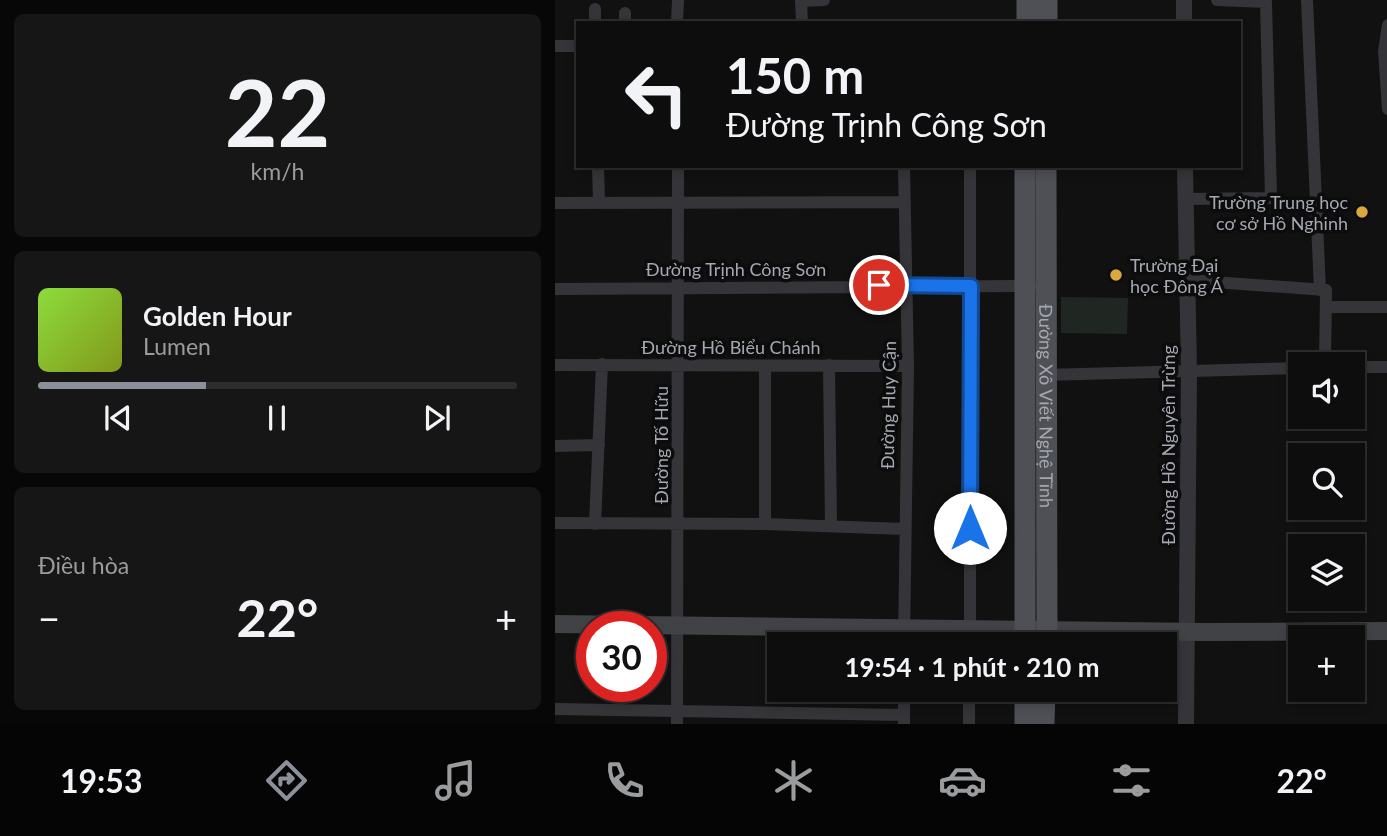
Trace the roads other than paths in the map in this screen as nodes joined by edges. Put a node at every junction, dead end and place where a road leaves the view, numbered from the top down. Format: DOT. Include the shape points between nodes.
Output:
graph roads {
  1 [pos="678,0"];
  2 [pos="824,0"];
  3 [pos="1027,0"];
  4 [pos="1047,0"];
  5 [pos="1184,0"];
  6 [pos="1217,0"];
  7 [pos="1307,0"];
  8 [pos="801,1"];
  9 [pos="677,21"];
  10 [pos="802,21"];
  11 [pos="1027,21"];
  12 [pos="1047,21"];
  13 [pos="1184,21"];
  14 [pos="1387,25"];
  15 [pos="555,46"];
  16 [pos="576,46"];
  17 [pos="1386,51"];
  18 [pos="1387,110"];
  19 [pos="598,168"];
  20 [pos="678,168"];
  21 [pos="904,168"];
  22 [pos="970,168"];
  23 [pos="1025,168"];
  24 [pos="1046,168"];
  25 [pos="1185,168"];
  26 [pos="1185,199"];
  27 [pos="599,202"];
  28 [pos="905,202"];
  29 [pos="555,203"];
  30 [pos="679,203"];
  31 [pos="1186,280"];
  32 [pos="905,285"];
  33 [pos="971,286"];
  34 [pos="1033,286"];
  35 [pos="679,287"];
  36 [pos="555,289"];
  37 [pos="1320,290"];
  38 [pos="1328,307"];
  39 [pos="1387,307"];
  40 [pos="1325,352"];
  41 [pos="602,364"];
  42 [pos="679,364"];
  43 [pos="555,365"];
  44 [pos="829,365"];
  45 [pos="765,366"];
  46 [pos="907,366"];
  47 [pos="1365,367"];
  48 [pos="1387,367"];
  49 [pos="1288,368"];
  50 [pos="1189,371"];
  51 [pos="1046,375"];
  52 [pos="599,445"];
  53 [pos="555,446"];
  54 [pos="555,523"];
  55 [pos="595,524"];
  56 [pos="764,524"];
  57 [pos="679,525"];
  58 [pos="831,525"];
  59 [pos="904,529"];
  60 [pos="555,624"];
  61 [pos="678,625"];
  62 [pos="1387,631"];
  63 [pos="822,632"];
  64 [pos="904,632"];
  65 [pos="970,632"];
  66 [pos="1025,632"];
  67 [pos="1047,632"];
  68 [pos="1177,632"];
  69 [pos="1186,632"];
  70 [pos="904,702"];
  71 [pos="969,702"];
  72 [pos="1025,702"];
  73 [pos="1045,702"];
  74 [pos="555,709"];
  75 [pos="677,709"];
  76 [pos="591,710"];
  77 [pos="904,720"];
  78 [pos="591,724"];
  79 [pos="677,724"];
  80 [pos="969,724"];
  81 [pos="1025,724"];
  82 [pos="1044,724"];
  83 [pos="1186,724"];
  1 -- 9 [label="street"];
  2 -- 8 [label="street"];
  3 -- 11 [label="main road"];
  4 -- 12 [label="main road"];
  5 -- 13 [label="street"];
  6 -- 26 [label="street" via="1266,2 1271,198"];
  7 -- 37 [label="street"];
  8 -- 10 [label="street"];
  14 -- 17 [label="street"];
  15 -- 16 [label="street"];
  17 -- 18 [label="street"];
  19 -- 27 [label="street"];
  20 -- 30 [label="street, Đường Tố Hữu"];
  21 -- 28 [label="street, Đường Huy Cận"];
  22 -- 33 [label="street"];
  23 -- 34 [label="main road, Đường Xô Viết Nghệ Tĩnh"];
  24 -- 34 [label="main road, Đường Xô Viết Nghệ Tĩnh"];
  25 -- 26 [label="street, Đường Hồ Nguyên Trừng"];
  26 -- 31 [label="street, Đường Hồ Nguyên Trừng"];
  27 -- 29 [label="street"];
  27 -- 30 [label="street"];
  28 -- 30 [label="street"];
  28 -- 32 [label="street, Đường Huy Cận"];
  30 -- 35 [label="street, Đường Tố Hữu"];
  31 -- 37 [label="street"];
  31 -- 50 [label="street, Đường Hồ Nguyên Trừng"];
  32 -- 33 [label="street, Đường Trịnh Công Sơn"];
  32 -- 35 [label="street, Đường Trịnh Công Sơn"];
  32 -- 46 [label="street, Đường Huy Cận"];
  33 -- 34 [label="street, Đường Trịnh Công Sơn"];
  33 -- 65 [label="street"];
  34 -- 51 [label="main road, Đường Xô Viết Nghệ Tĩnh"];
  34 -- 66 [label="main road, Đường Xô Viết Nghệ Tĩnh"];
  35 -- 36 [label="street, Đường Trịnh Công Sơn"];
  35 -- 42 [label="street, Đường Tố Hữu"];
  37 -- 38 [label="street" via="1326,290"];
  38 -- 39 [label="street"];
  38 -- 40 [label="street"];
  41 -- 42 [label="street, Đường Hồ Biểu Chánh"];
  41 -- 43 [label="street, Đường Hồ Biểu Chánh"];
  41 -- 52 [label="street"];
  42 -- 45 [label="street, Đường Hồ Biểu Chánh"];
  42 -- 57 [label="street, Đường Tố Hữu"];
  44 -- 45 [label="street, Đường Hồ Biểu Chánh"];
  44 -- 46 [label="street, Đường Hồ Biểu Chánh"];
  44 -- 58 [label="street"];
  45 -- 56 [label="street"];
  46 -- 59 [label="street, Đường Huy Cận"];
  47 -- 48 [label="street"];
  49 -- 50 [label="street"];
  50 -- 51 [label="street"];
  50 -- 69 [label="street, Đường Hồ Nguyên Trừng"];
  51 -- 67 [label="main road, Đường Xô Viết Nghệ Tĩnh"];
  52 -- 53 [label="street"];
  52 -- 55 [label="street"];
  54 -- 55 [label="street"];
  55 -- 57 [label="street"];
  56 -- 57 [label="street"];
  56 -- 58 [label="street"];
  57 -- 61 [label="street, Đường Tố Hữu"];
  58 -- 59 [label="street"];
  59 -- 64 [label="street, Đường Huy Cận"];
  60 -- 61 [label="main road"];
  61 -- 63 [label="main road"];
  61 -- 75 [label="street, Đường Tố Hữu"];
  62 -- 69 [label="main road"];
  68 -- 69 [label="main road"];
  69 -- 83 [label="street, Đường Hồ Nguyên Trừng"];
  70 -- 77 [label="street"];
  71 -- 80 [label="street"];
  72 -- 81 [label="main road"];
  73 -- 82 [label="main road"];
  74 -- 76 [label="street"];
  75 -- 76 [label="street"];
  75 -- 77 [label="street"];
  75 -- 79 [label="street, Đường Tố Hữu"];
  76 -- 78 [label="street"];
}
